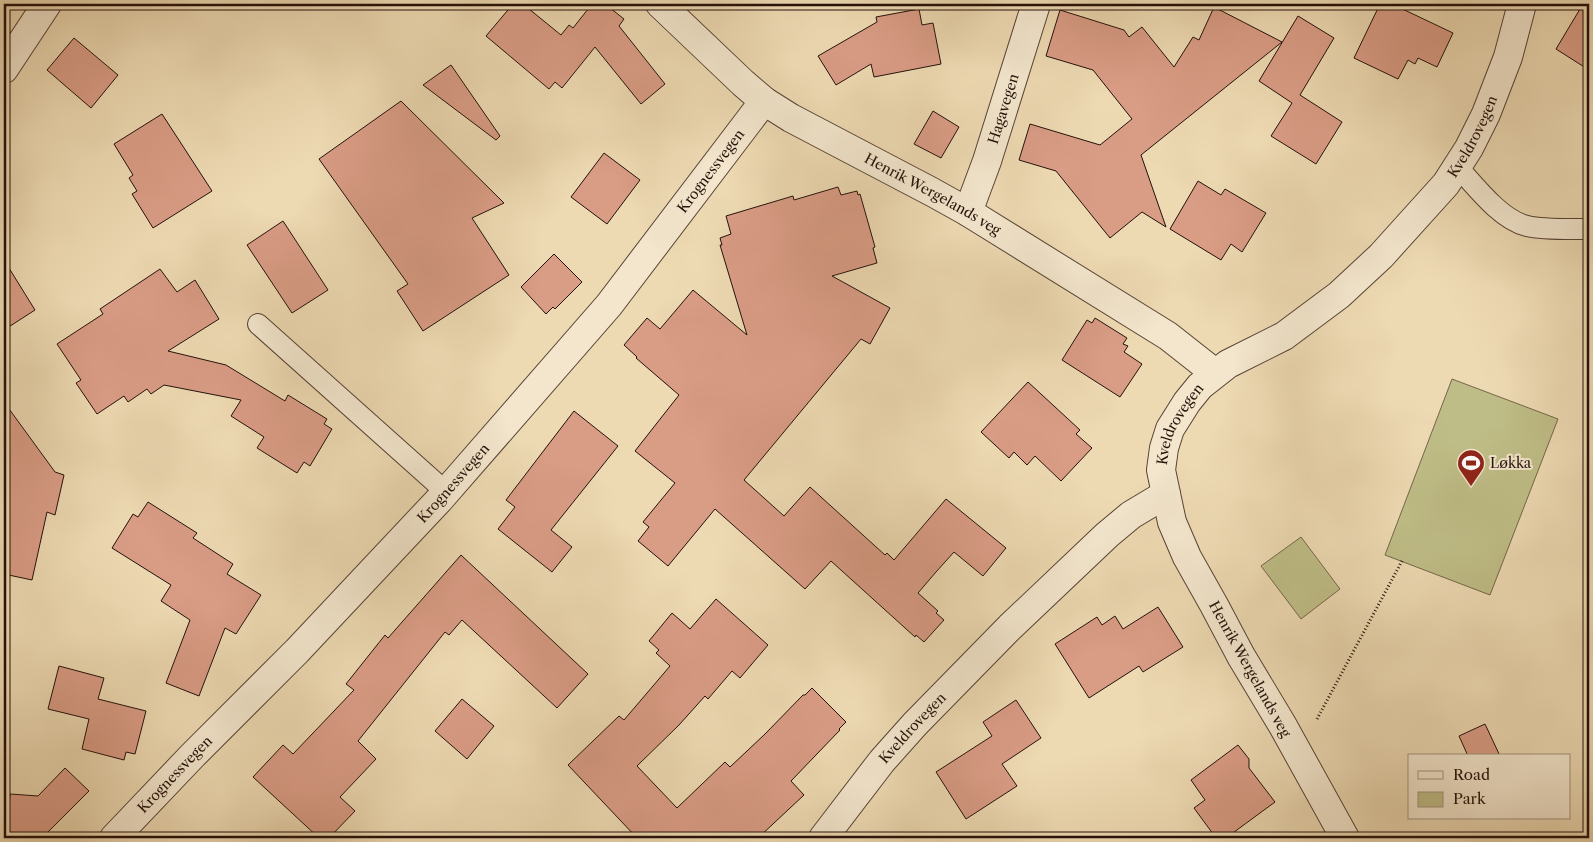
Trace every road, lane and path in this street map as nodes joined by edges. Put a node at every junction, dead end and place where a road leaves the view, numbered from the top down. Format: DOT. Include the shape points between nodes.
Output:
graph roads {
  1 [pos="47,4"];
  2 [pos="660,4"];
  3 [pos="1036,4"];
  4 [pos="1522,4"];
  5 [pos="4,69"];
  6 [pos="764,101"];
  7 [pos="1457,166"];
  8 [pos="968,212"];
  9 [pos="1589,229"];
  10 [pos="258,324"];
  11 [pos="1215,373"];
  12 [pos="446,492"];
  13 [pos="1166,494"];
  14 [pos="1402,561"];
  15 [pos="1298,755"];
  16 [pos="114,838"];
  17 [pos="823,838"];
  18 [pos="1345,838"];
  1 -- 5 [label="street"];
  2 -- 6 [label="street, Henrik Wergelands veg"];
  3 -- 8 [label="street, Hagavegen"];
  4 -- 7 [label="street, Kveldrovegen" via="1508,57 1486,114"];
  6 -- 8 [label="street, Henrik Wergelands veg"];
  6 -- 12 [label="street, Krognessvegen" via="609,305"];
  7 -- 9 [label="lane" via="1488,200 1512,220 1528,226"];
  7 -- 11 [label="street, Kveldrovegen" via="1446,184 1381,256 1339,295 1284,336"];
  8 -- 11 [label="street, Henrik Wergelands veg" via="1160,331"];
  10 -- 12 [label="lane"];
  11 -- 13 [label="street, Kveldrovegen" via="1187,402 1170,429 1161,470"];
  12 -- 16 [label="street, Krognessvegen" via="297,651"];
  13 -- 15 [label="street, Henrik Wergelands veg" via="1172,522 1187,557"];
  13 -- 17 [label="street, Kveldrovegen" via="1131,516 1108,536 973,664 882,761"];
  14 -- 15 [label="path"];
  15 -- 18 [label="street, Henrik Wergelands veg"];
}
